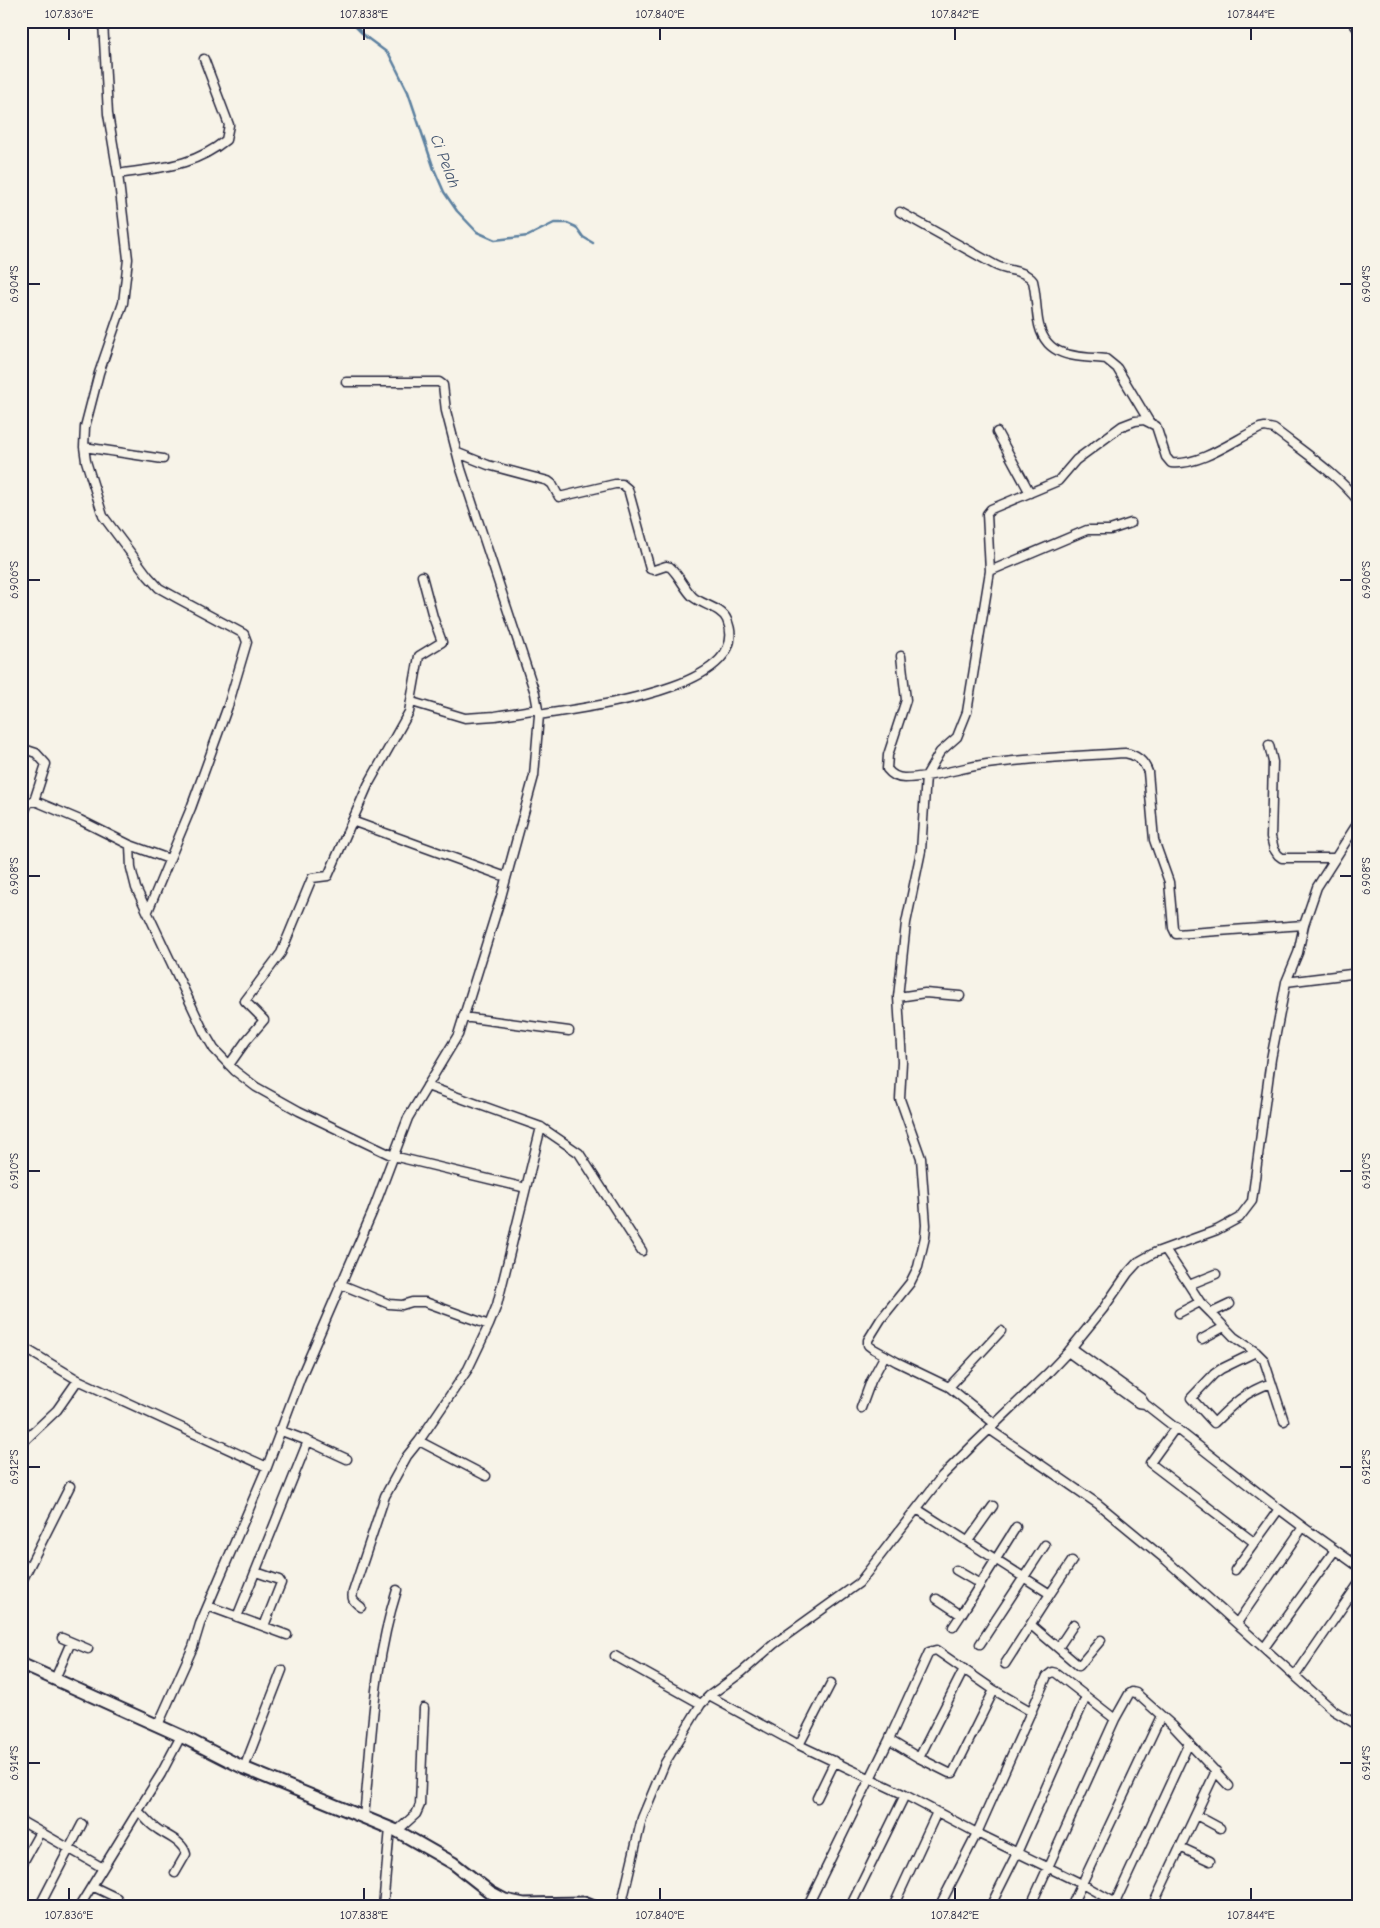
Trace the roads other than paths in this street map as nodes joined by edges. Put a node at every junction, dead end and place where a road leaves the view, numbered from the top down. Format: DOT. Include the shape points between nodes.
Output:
graph roads {
  1 [pos="103,21"];
  2 [pos="1352,21"];
  3 [pos="1359,30"];
  4 [pos="204,59"];
  5 [pos="118,174"];
  6 [pos="900,212"];
  7 [pos="346,382"];
  8 [pos="1150,423"];
  9 [pos="997,432"];
  10 [pos="84,447"];
  11 [pos="458,453"];
  12 [pos="163,459"];
  13 [pos="1030,493"];
  14 [pos="1359,502"];
  15 [pos="1131,523"];
  16 [pos="990,571"];
  17 [pos="422,576"];
  18 [pos="901,656"];
  19 [pos="412,702"];
  20 [pos="538,712"];
  21 [pos="1269,745"];
  22 [pos="21,748"];
  23 [pos="926,776"];
  24 [pos="34,801"];
  25 [pos="21,820"];
  26 [pos="352,821"];
  27 [pos="1359,821"];
  28 [pos="130,845"];
  29 [pos="1335,858"];
  30 [pos="169,859"];
  31 [pos="506,877"];
  32 [pos="148,911"];
  33 [pos="1304,925"];
  34 [pos="1359,973"];
  35 [pos="1286,982"];
  36 [pos="960,996"];
  37 [pos="898,997"];
  38 [pos="463,1017"];
  39 [pos="569,1031"];
  40 [pos="229,1065"];
  41 [pos="427,1086"];
  42 [pos="542,1128"];
  43 [pos="393,1156"];
  44 [pos="526,1188"];
  45 [pos="1165,1249"];
  46 [pos="642,1251"];
  47 [pos="1216,1274"];
  48 [pos="340,1284"];
  49 [pos="1189,1285"];
  50 [pos="1200,1302"];
  51 [pos="1230,1304"];
  52 [pos="1179,1313"];
  53 [pos="1211,1313"];
  54 [pos="489,1325"];
  55 [pos="1224,1327"];
  56 [pos="1001,1331"];
  57 [pos="1202,1339"];
  58 [pos="21,1346"];
  59 [pos="1070,1350"];
  60 [pos="1256,1352"];
  61 [pos="885,1355"];
  62 [pos="78,1380"];
  63 [pos="1272,1383"];
  64 [pos="949,1387"];
  65 [pos="862,1408"];
  66 [pos="1284,1421"];
  67 [pos="992,1426"];
  68 [pos="1176,1427"];
  69 [pos="279,1430"];
  70 [pos="308,1441"];
  71 [pos="419,1441"];
  72 [pos="21,1444"];
  73 [pos="348,1459"];
  74 [pos="266,1467"];
  75 [pos="486,1476"];
  76 [pos="70,1486"];
  77 [pos="993,1506"];
  78 [pos="917,1509"];
  79 [pos="1279,1509"];
  80 [pos="1016,1527"];
  81 [pos="1303,1527"];
  82 [pos="968,1541"];
  83 [pos="1255,1543"];
  84 [pos="1045,1544"];
  85 [pos="1335,1550"];
  86 [pos="995,1559"];
  87 [pos="1072,1561"];
  88 [pos="1359,1567"];
  89 [pos="956,1570"];
  90 [pos="1235,1570"];
  91 [pos="256,1572"];
  92 [pos="1024,1577"];
  93 [pos="21,1583"];
  94 [pos="1359,1583"];
  95 [pos="980,1584"];
  96 [pos="396,1590"];
  97 [pos="1050,1594"];
  98 [pos="937,1599"];
  99 [pos="208,1606"];
  100 [pos="361,1607"];
  101 [pos="961,1615"];
  102 [pos="237,1617"];
  103 [pos="1237,1623"];
  104 [pos="1074,1624"];
  105 [pos="1031,1625"];
  106 [pos="264,1626"];
  107 [pos="953,1627"];
  108 [pos="287,1635"];
  109 [pos="62,1638"];
  110 [pos="1101,1640"];
  111 [pos="71,1642"];
  112 [pos="980,1644"];
  113 [pos="1058,1648"];
  114 [pos="1264,1648"];
  115 [pos="88,1649"];
  116 [pos="615,1656"];
  117 [pos="21,1664"];
  118 [pos="1004,1664"];
  119 [pos="964,1669"];
  120 [pos="282,1670"];
  121 [pos="1295,1676"];
  122 [pos="55,1679"];
  123 [pos="831,1683"];
  124 [pos="994,1690"];
  125 [pos="709,1696"];
  126 [pos="1086,1697"];
  127 [pos="701,1704"];
  128 [pos="424,1708"];
  129 [pos="1032,1712"];
  130 [pos="1161,1716"];
  131 [pos="1115,1719"];
  132 [pos="158,1725"];
  133 [pos="1359,1726"];
  134 [pos="180,1736"];
  135 [pos="889,1740"];
  136 [pos="1189,1743"];
  137 [pos="799,1745"];
  138 [pos="919,1758"];
  139 [pos="835,1761"];
  140 [pos="244,1768"];
  141 [pos="1216,1772"];
  142 [pos="870,1778"];
  143 [pos="1229,1786"];
  144 [pos="905,1795"];
  145 [pos="818,1798"];
  146 [pos="138,1811"];
  147 [pos="937,1812"];
  148 [pos="1196,1815"];
  149 [pos="364,1817"];
  150 [pos="21,1821"];
  151 [pos="82,1824"];
  152 [pos="1220,1828"];
  153 [pos="393,1829"];
  154 [pos="40,1832"];
  155 [pos="977,1833"];
  156 [pos="1180,1847"];
  157 [pos="70,1850"];
  158 [pos="1017,1853"];
  159 [pos="1210,1861"];
  160 [pos="21,1866"];
  161 [pos="103,1868"];
  162 [pos="1048,1869"];
  163 [pos="175,1873"];
  164 [pos="1082,1884"];
  165 [pos="92,1886"];
  166 [pos="117,1898"];
  167 [pos="1114,1904"];
  168 [pos="39,1907"];
  169 [pos="79,1907"];
  170 [pos="383,1907"];
  171 [pos="594,1907"];
  172 [pos="621,1907"];
  173 [pos="806,1907"];
  174 [pos="850,1907"];
  175 [pos="893,1907"];
  176 [pos="939,1907"];
  177 [pos="990,1907"];
  178 [pos="1030,1907"];
  179 [pos="1071,1907"];
  180 [pos="1123,1907"];
  181 [pos="1152,1907"];
  1 -- 5 [label="street" via="108,114"];
  2 -- 3 [label="street"];
  4 -- 5 [label="street" via="229,125 226,140 215,150 193,161"];
  5 -- 10 [label="street" via="128,259 126,280 121,311 99,373 85,427"];
  6 -- 8 [label="street" via="1004,270 1029,276 1033,281 1038,320 1045,339 1065,355 1112,362"];
  7 -- 11 [label="street" via="442,383"];
  8 -- 13 [label="street" via="1144,420 1122,426 1076,460 1058,481"];
  8 -- 14 [label="street" via="1160,434 1166,457 1171,463 1179,464 1193,462 1260,428 1274,429 1320,464"];
  9 -- 13 [label="street"];
  10 -- 12 [label="street"];
  10 -- 30 [label="street" via="103,516 148,576 159,588 235,628 246,639 228,706"];
  11 -- 20 [label="street" via="524,656"];
  11 -- 20 [label="street" via="548,481 560,497 615,484 626,486 650,569 670,566 693,597 724,614 728,622 731,640 727,651 689,681 623,700"];
  13 -- 16 [label="street" via="991,508 987,514"];
  15 -- 16 [label="street" via="1110,530 1087,530"];
  16 -- 23 [label="street" via="965,722 957,737 940,752"];
  17 -- 19 [label="street" via="442,642 419,656"];
  18 -- 23 [label="street" via="906,700 888,755 887,769 902,778"];
  19 -- 20 [label="street" via="465,718"];
  19 -- 26 [label="street"];
  20 -- 31 [label="street" via="534,776"];
  21 -- 29 [label="street" via="1272,762 1271,837 1278,855 1282,858"];
  22 -- 24 [label="street" via="36,753 46,764"];
  23 -- 33 [label="street" via="985,764 1132,754 1145,764 1148,772 1154,840 1169,882 1176,934"];
  23 -- 37 [label="street" via="921,851 906,923"];
  24 -- 25 [label="street" via="28,803"];
  24 -- 28 [label="street"];
  26 -- 31 [label="street"];
  26 -- 40 [label="street" via="328,876 312,878 280,953 245,1001 264,1020"];
  27 -- 29 [label="street"];
  28 -- 30 [label="street"];
  28 -- 32 [label="street" via="132,878"];
  29 -- 33 [label="street" via="1317,887"];
  30 -- 32 [label="street"];
  31 -- 38 [label="street"];
  32 -- 40 [label="street" via="204,1032"];
  33 -- 35 [label="street" via="1298,953"];
  34 -- 35 [label="street"];
  35 -- 45 [label="street" via="1271,1059 1252,1201 1239,1218 1217,1230"];
  36 -- 37 [label="street" via="926,993"];
  37 -- 61 [label="street" via="902,1062 900,1099 921,1158 926,1225 923,1250 910,1283 868,1340 868,1345"];
  38 -- 39 [label="street"];
  38 -- 41 [label="street" via="455,1042"];
  40 -- 43 [label="street" via="256,1087 299,1112"];
  41 -- 42 [label="street"];
  41 -- 43 [label="street" via="408,1118"];
  42 -- 44 [label="street"];
  42 -- 46 [label="street" via="579,1153"];
  43 -- 44 [label="street"];
  43 -- 48 [label="street"];
  44 -- 54 [label="street" via="497,1305"];
  45 -- 49 [label="street"];
  45 -- 59 [label="street" via="1146,1257 1128,1273"];
  47 -- 49 [label="street"];
  48 -- 54 [label="street" via="389,1304 425,1302"];
  48 -- 69 [label="street"];
  49 -- 50 [label="street"];
  50 -- 52 [label="street"];
  50 -- 53 [label="street"];
  51 -- 53 [label="street"];
  53 -- 55 [label="street"];
  54 -- 71 [label="street" via="468,1369"];
  55 -- 57 [label="street"];
  55 -- 60 [label="street"];
  56 -- 64 [label="street"];
  58 -- 62 [label="street"];
  59 -- 67 [label="street"];
  59 -- 68 [label="street" via="1138,1403 1145,1404"];
  60 -- 63 [label="street" via="1264,1360"];
  60 -- 63 [label="street" via="1214,1374 1191,1398 1214,1423 1243,1396"];
  61 -- 64 [label="street"];
  61 -- 65 [label="street" via="871,1380"];
  62 -- 72 [label="street" via="58,1410"];
  62 -- 74 [label="street"];
  63 -- 66 [label="street"];
  64 -- 67 [label="street"];
  67 -- 78 [label="street" via="942,1476"];
  67 -- 103 [label="street" via="1098,1504"];
  68 -- 79 [label="street"];
  68 -- 83 [label="street" via="1150,1463"];
  69 -- 70 [label="street"];
  69 -- 74 [label="street"];
  70 -- 73 [label="street"];
  70 -- 91 [label="street"];
  71 -- 75 [label="street"];
  71 -- 100 [label="street" via="385,1496 353,1592 354,1602"];
  74 -- 99 [label="street"];
  76 -- 93 [label="street"];
  77 -- 82 [label="street"];
  78 -- 82 [label="street"];
  78 -- 125 [label="street" via="859,1583"];
  79 -- 81 [label="street"];
  79 -- 83 [label="street"];
  80 -- 86 [label="street"];
  81 -- 85 [label="street"];
  81 -- 103 [label="street"];
  82 -- 86 [label="street"];
  83 -- 90 [label="street"];
  84 -- 92 [label="street"];
  85 -- 88 [label="street"];
  85 -- 114 [label="street"];
  86 -- 92 [label="street"];
  86 -- 95 [label="street"];
  87 -- 97 [label="street"];
  89 -- 95 [label="street"];
  91 -- 102 [label="street"];
  91 -- 106 [label="street" via="281,1583"];
  92 -- 97 [label="street"];
  92 -- 112 [label="street"];
  94 -- 121 [label="street"];
  95 -- 101 [label="street"];
  96 -- 149 [label="street" via="379,1662"];
  97 -- 105 [label="street"];
  98 -- 101 [label="street"];
  99 -- 102 [label="street"];
  99 -- 132 [label="street"];
  101 -- 107 [label="street"];
  102 -- 106 [label="street"];
  103 -- 114 [label="street"];
  104 -- 113 [label="street"];
  105 -- 113 [label="street"];
  105 -- 118 [label="street"];
  106 -- 108 [label="street"];
  109 -- 111 [label="street"];
  110 -- 113 [label="street" via="1079,1666"];
  111 -- 115 [label="street"];
  111 -- 122 [label="street"];
  114 -- 121 [label="street"];
  116 -- 127 [label="street"];
  117 -- 122 [label="street"];
  119 -- 124 [label="street"];
  119 -- 135 [label="street" via="936,1650 929,1652"];
  119 -- 138 [label="street"];
  120 -- 140 [label="street"];
  121 -- 133 [label="street" via="1333,1710"];
  122 -- 132 [label="street"];
  123 -- 137 [label="street"];
  124 -- 129 [label="street"];
  124 -- 138 [label="street" via="953,1773"];
  125 -- 127 [label="street"];
  125 -- 137 [label="street"];
  126 -- 129 [label="street" via="1052,1672 1047,1676"];
  126 -- 131 [label="street"];
  126 -- 158 [label="street"];
  127 -- 172 [label="street" via="664,1763 642,1818"];
  128 -- 153 [label="street" via="420,1805 416,1814"];
  129 -- 155 [label="street"];
  130 -- 131 [label="street" via="1132,1692"];
  130 -- 136 [label="street"];
  130 -- 164 [label="street"];
  131 -- 162 [label="street"];
  132 -- 134 [label="street"];
  134 -- 140 [label="street"];
  134 -- 146 [label="street"];
  135 -- 138 [label="street"];
  135 -- 142 [label="street"];
  136 -- 141 [label="street"];
  136 -- 167 [label="street"];
  137 -- 139 [label="street"];
  139 -- 142 [label="street"];
  139 -- 145 [label="street"];
  140 -- 149 [label="street"];
  141 -- 143 [label="street"];
  141 -- 148 [label="street"];
  142 -- 144 [label="street"];
  142 -- 173 [label="street"];
  144 -- 147 [label="street"];
  144 -- 174 [label="street"];
  146 -- 161 [label="street"];
  146 -- 163 [label="street" via="184,1848 186,1854"];
  147 -- 155 [label="street"];
  147 -- 175 [label="street"];
  148 -- 152 [label="street"];
  148 -- 156 [label="street"];
  149 -- 153 [label="street"];
  150 -- 154 [label="street"];
  151 -- 157 [label="street"];
  153 -- 170 [label="street"];
  153 -- 171 [label="street" via="453,1863 504,1900"];
  154 -- 157 [label="street"];
  154 -- 160 [label="street"];
  155 -- 158 [label="street"];
  155 -- 176 [label="street"];
  156 -- 159 [label="street"];
  156 -- 181 [label="street"];
  157 -- 161 [label="street"];
  157 -- 168 [label="street"];
  158 -- 162 [label="street"];
  158 -- 177 [label="street"];
  161 -- 165 [label="street"];
  162 -- 164 [label="street"];
  162 -- 178 [label="street"];
  164 -- 167 [label="street"];
  164 -- 179 [label="street"];
  165 -- 166 [label="street"];
  165 -- 169 [label="street"];
  167 -- 180 [label="street"];
}
